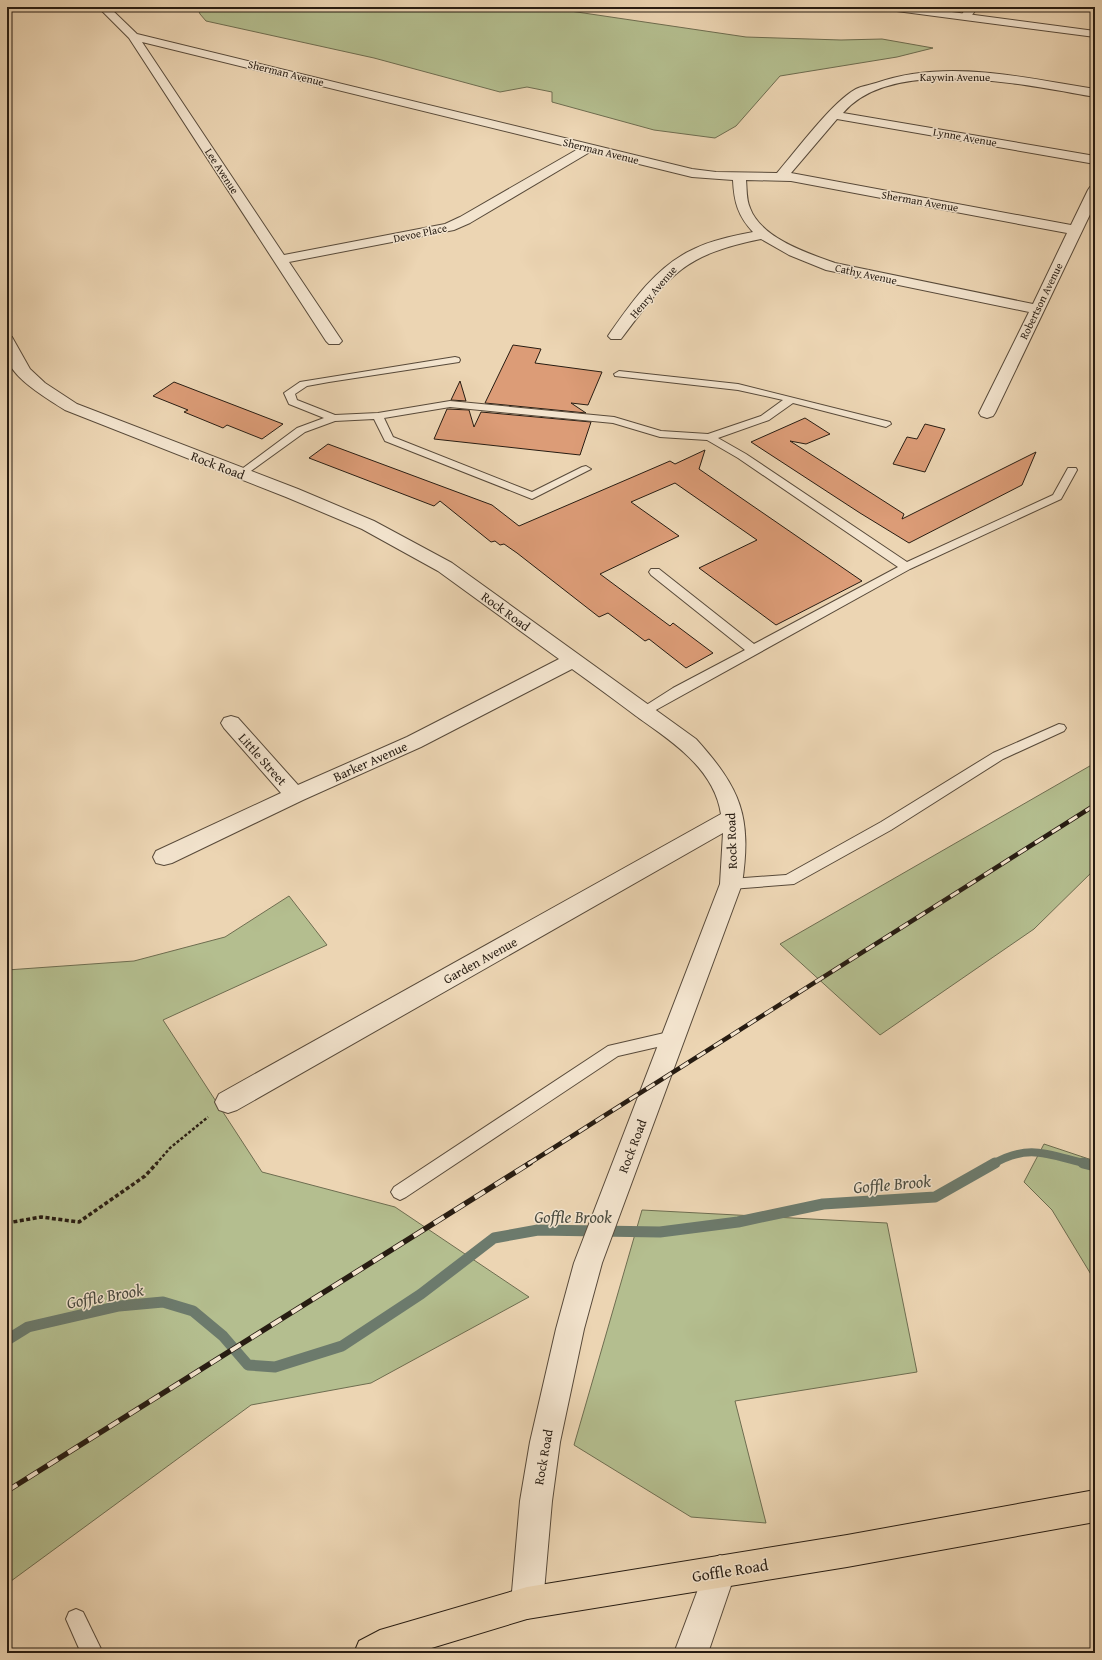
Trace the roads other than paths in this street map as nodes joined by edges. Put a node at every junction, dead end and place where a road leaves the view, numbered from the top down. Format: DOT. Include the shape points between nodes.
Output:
graph roads {
  1 [pos="103,7"];
  2 [pos="889,7"];
  3 [pos="973,7"];
  4 [pos="965,17"];
  5 [pos="1095,34"];
  6 [pos="133,36"];
  7 [pos="1095,93"];
  8 [pos="834,115"];
  9 [pos="588,148"];
  10 [pos="1095,160"];
  11 [pos="781,176"];
  12 [pos="739,177"];
  13 [pos="1095,190"];
  14 [pos="1076,230"];
  15 [pos="764,234"];
  16 [pos="280,260"];
  17 [pos="1038,308"];
  18 [pos="616,336"];
  19 [pos="7,340"];
  20 [pos="334,341"];
  21 [pos="455,360"];
  22 [pos="618,374"];
  23 [pos="791,399"];
  24 [pos="987,413"];
  25 [pos="378,416"];
  26 [pos="334,418"];
  27 [pos="886,424"];
  28 [pos="709,437"];
  29 [pos="586,470"];
  30 [pos="1072,470"];
  31 [pos="240,474"];
  32 [pos="906,568"];
  33 [pos="655,572"];
  34 [pos="753,650"];
  35 [pos="574,660"];
  36 [pos="645,712"];
  37 [pos="231,723"];
  38 [pos="1059,728"];
  39 [pos="295,794"];
  40 [pos="732,818"];
  41 [pos="164,857"];
  42 [pos="731,884"];
  43 [pos="673,1037"];
  44 [pos="228,1102"];
  45 [pos="400,1192"];
  46 [pos="1095,1506"];
  47 [pos="720,1571"];
  48 [pos="527,1603"];
  49 [pos="76,1619"];
  50 [pos="375,1650"];
  51 [pos="92,1653"];
  52 [pos="691,1653"];
  1 -- 6 [label="street, Lee Avenue"];
  2 -- 4 [label="street"];
  3 -- 4 [label="street"];
  4 -- 5 [label="street"];
  6 -- 9 [label="street, Sherman Avenue"];
  6 -- 16 [label="street, Lee Avenue"];
  7 -- 8 [label="street, Kaywin Avenue" via="974,75 904,78 870,88 854,96"];
  8 -- 10 [label="street, Lynne Avenue"];
  8 -- 11 [label="street, Kaywin Avenue"];
  9 -- 12 [label="street, Sherman Avenue" via="692,173"];
  9 -- 16 [label="street, Devoe Place" via="465,220 448,227"];
  11 -- 12 [label="street, Sherman Avenue"];
  11 -- 14 [label="street, Sherman Avenue"];
  12 -- 15 [label="street, Cathy Avenue" via="746,215"];
  13 -- 14 [label="street, Robertson Avenue"];
  14 -- 17 [label="street, Robertson Avenue"];
  15 -- 17 [label="street, Cathy Avenue" via="806,258 831,267"];
  15 -- 18 [label="street, Henry Avenue" via="711,247 678,263"];
  16 -- 20 [label="street, Lee Avenue"];
  17 -- 24 [label="street, Robertson Avenue"];
  19 -- 31 [label="street, Rock Road" via="13,357 30,379 70,407"];
  21 -- 26 [label="lane" via="304,384 289,393 293,402"];
  22 -- 23 [label="lane" via="738,387"];
  23 -- 27 [label="lane"];
  23 -- 28 [label="lane" via="765,418"];
  25 -- 26 [label="lane"];
  25 -- 28 [label="lane" via="450,404 614,420 660,434"];
  25 -- 29 [label="lane" via="390,439 532,496"];
  26 -- 31 [label="lane" via="301,430"];
  28 -- 32 [label="lane" via="742,456"];
  30 -- 32 [label="lane" via="1057,497"];
  31 -- 35 [label="street, Rock Road" via="368,525 402,543 445,567"];
  32 -- 34 [label="lane"];
  33 -- 34 [label="lane"];
  34 -- 36 [label="lane"];
  35 -- 36 [label="street, Rock Road"];
  35 -- 39 [label="street, Barker Avenue" via="414,742"];
  36 -- 40 [label="street, Rock Road" via="689,744 704,762 729,801"];
  37 -- 39 [label="street, Little Street"];
  38 -- 42 [label="lane" via="998,756 886,826 789,880"];
  39 -- 41 [label="street, Barker Avenue"];
  40 -- 42 [label="street, Rock Road" via="734,865"];
  40 -- 44 [label="street, Garden Avenue"];
  42 -- 43 [label="street, Rock Road"];
  43 -- 45 [label="lane" via="614,1051"];
  43 -- 48 [label="street, Rock Road" via="588,1263 570,1329 540,1472"];
  46 -- 47 [label="main road, Goffle Road"];
  47 -- 48 [label="main road, Goffle Road"];
  47 -- 52 [label="street"];
  48 -- 50 [label="main road, Goffle Road"];
  49 -- 51 [label="lane"];
}
